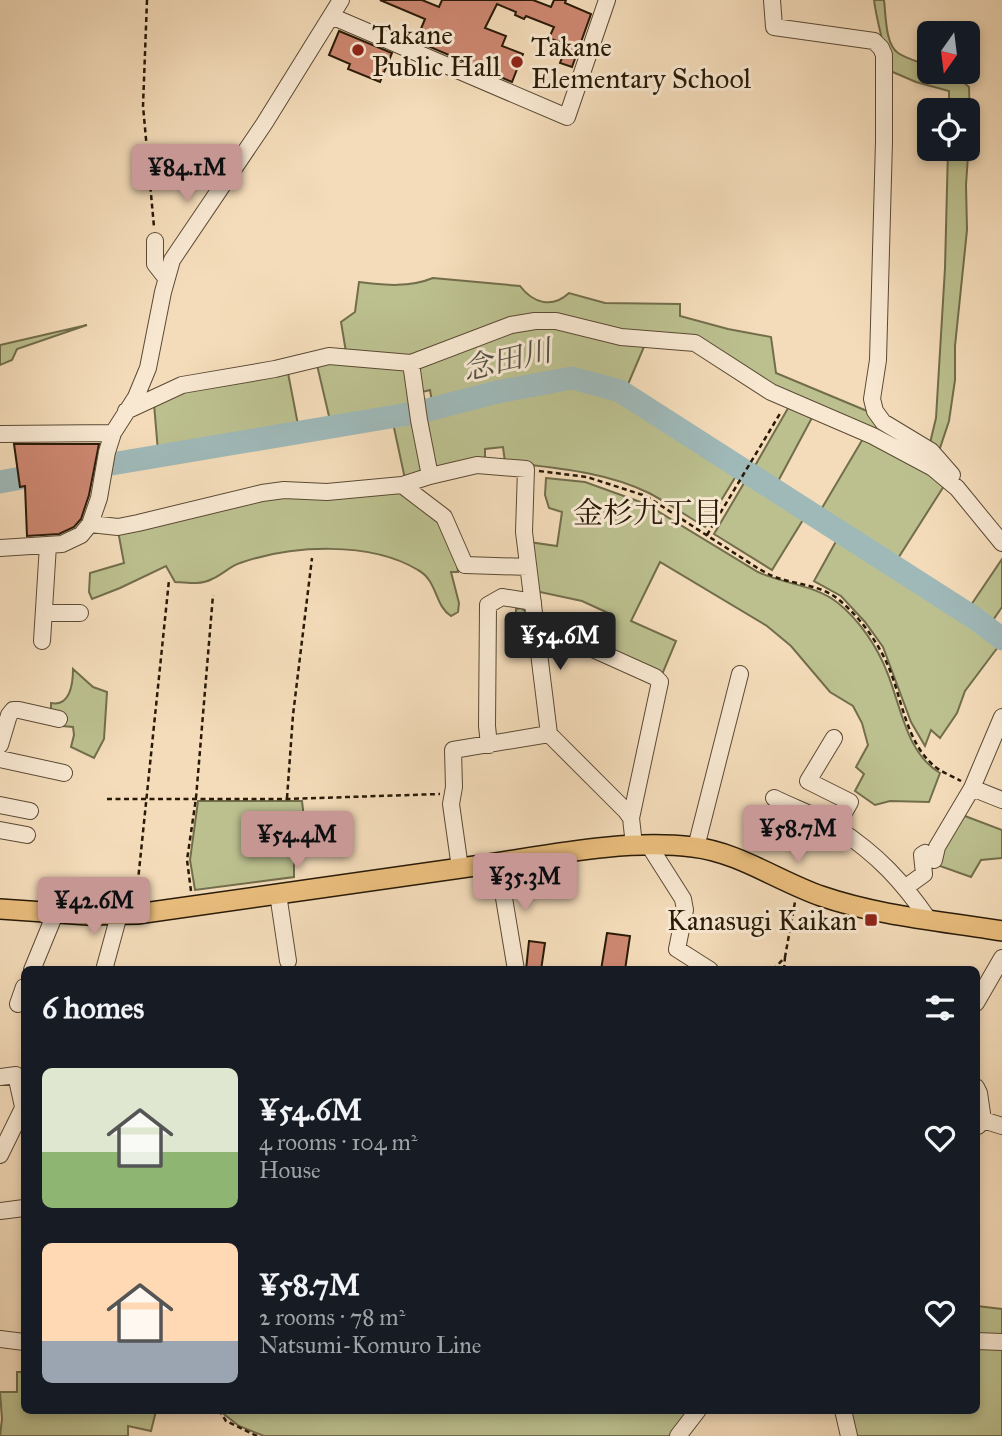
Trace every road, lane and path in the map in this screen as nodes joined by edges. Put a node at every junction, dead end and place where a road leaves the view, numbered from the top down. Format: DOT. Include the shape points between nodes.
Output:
graph roads {
  1 [pos="147,0"];
  2 [pos="341,0"];
  3 [pos="607,0"];
  4 [pos="772,0"];
  5 [pos="331,16"];
  6 [pos="155,241"];
  7 [pos="166,278"];
  8 [pos="411,363"];
  9 [pos="789,400"];
  10 [pos="126,411"];
  11 [pos="0,433"];
  12 [pos="111,438"];
  13 [pos="526,469"];
  14 [pos="430,476"];
  15 [pos="402,485"];
  16 [pos="957,488"];
  17 [pos="92,519"];
  18 [pos="707,536"];
  19 [pos="1002,543"];
  20 [pos="48,545"];
  21 [pos="0,548"];
  22 [pos="312,558"];
  23 [pos="528,567"];
  24 [pos="169,580"];
  25 [pos="213,595"];
  26 [pos="533,602"];
  27 [pos="44,613"];
  28 [pos="80,613"];
  29 [pos="536,632"];
  30 [pos="42,641"];
  31 [pos="740,674"];
  32 [pos="1002,717"];
  33 [pos="59,719"];
  34 [pos="549,734"];
  35 [pos="834,738"];
  36 [pos="0,745"];
  37 [pos="489,745"];
  38 [pos="0,759"];
  39 [pos="64,772"];
  40 [pos="972,788"];
  41 [pos="452,794"];
  42 [pos="196,798"];
  43 [pos="774,798"];
  44 [pos="107,799"];
  45 [pos="148,799"];
  46 [pos="286,799"];
  47 [pos="1002,800"];
  48 [pos="0,805"];
  49 [pos="30,811"];
  50 [pos="631,818"];
  51 [pos="836,827"];
  52 [pos="0,830"];
  53 [pos="27,835"];
  54 [pos="641,845"];
  55 [pos="696,847"];
  56 [pos="498,862"];
  57 [pos="460,868"];
  58 [pos="798,887"];
  59 [pos="906,887"];
  60 [pos="278,894"];
  61 [pos="195,906"];
  62 [pos="0,909"];
  63 [pos="55,914"];
  64 [pos="128,915"];
  65 [pos="929,920"];
  66 [pos="1002,931"];
  67 [pos="785,957"];
  68 [pos="1002,958"];
  69 [pos="288,961"];
  70 [pos="34,966"];
  71 [pos="106,966"];
  72 [pos="515,966"];
  73 [pos="704,966"];
  74 [pos="777,966"];
  75 [pos="784,966"];
  76 [pos="21,996"];
  77 [pos="980,996"];
  78 [pos="18,1004"];
  79 [pos="0,1077"];
  80 [pos="21,1095"];
  81 [pos="21,1113"];
  82 [pos="980,1124"];
  83 [pos="1002,1126"];
  84 [pos="0,1155"];
  85 [pos="21,1208"];
  86 [pos="0,1211"];
  87 [pos="0,1339"];
  88 [pos="980,1341"];
  89 [pos="21,1342"];
  90 [pos="1002,1342"];
  91 [pos="222,1414"];
  92 [pos="695,1414"];
  93 [pos="844,1414"];
  94 [pos="257,1436"];
  95 [pos="678,1436"];
  96 [pos="849,1436"];
  1 -- 6 [label="path" via="143,106"];
  2 -- 5 [label="street"];
  3 -- 5 [label="street" via="567,117"];
  4 -- 16 [label="street" via="774,27 874,41 884,55 878,360 872,399 883,422 931,451 951,473"];
  5 -- 7 [label="street" via="177,250"];
  6 -- 7 [label="street" via="155,264"];
  7 -- 10 [label="street" via="148,368"];
  8 -- 9 [label="street" via="511,325 556,321 621,337 695,343"];
  8 -- 10 [label="street" via="329,356 182,385"];
  8 -- 14 [label="street"];
  9 -- 16 [label="street" via="873,436 933,468"];
  9 -- 18 [label="path"];
  10 -- 12 [label="street"];
  11 -- 12 [label="street"];
  12 -- 17 [label="street"];
  13 -- 14 [label="street" via="477,466"];
  13 -- 18 [label="path" via="618,485 646,496"];
  13 -- 23 [label="street"];
  14 -- 15 [label="street"];
  15 -- 17 [label="street" via="262,493 118,527"];
  15 -- 23 [label="street" via="444,517 465,565"];
  16 -- 19 [label="street"];
  17 -- 20 [label="street" via="81,535"];
  18 -- 40 [label="path" via="777,578 822,589 838,599 880,648 908,724 932,764"];
  20 -- 21 [label="street"];
  20 -- 27 [label="street"];
  22 -- 46 [label="path"];
  23 -- 26 [label="street"];
  24 -- 45 [label="path"];
  25 -- 42 [label="path"];
  26 -- 29 [label="street"];
  26 -- 37 [label="street" via="502,597 488,605"];
  27 -- 28 [label="street"];
  27 -- 30 [label="street"];
  29 -- 34 [label="street"];
  29 -- 50 [label="street" via="595,650 660,682"];
  31 -- 55 [label="street"];
  32 -- 40 [label="street"];
  33 -- 36 [label="street" via="13,710"];
  34 -- 37 [label="street"];
  34 -- 50 [label="street"];
  35 -- 51 [label="street" via="808,781 850,802"];
  37 -- 41 [label="street" via="453,750"];
  38 -- 39 [label="street"];
  40 -- 47 [label="street"];
  40 -- 59 [label="street" via="934,860 922,855 924,874"];
  41 -- 46 [label="path"];
  41 -- 57 [label="street"];
  42 -- 45 [label="path"];
  42 -- 46 [label="path"];
  42 -- 61 [label="path" via="187,860"];
  43 -- 51 [label="street"];
  44 -- 45 [label="path"];
  45 -- 64 [label="path" via="136,905"];
  48 -- 49 [label="street"];
  50 -- 54 [label="street"];
  51 -- 59 [label="street"];
  52 -- 53 [label="street"];
  54 -- 55 [label="main road"];
  54 -- 56 [label="main road"];
  54 -- 73 [label="street" via="683,899 677,949"];
  55 -- 58 [label="main road"];
  56 -- 57 [label="main road"];
  56 -- 72 [label="street"];
  57 -- 60 [label="main road"];
  58 -- 65 [label="main road" via="843,903"];
  58 -- 67 [label="path"];
  59 -- 65 [label="street"];
  60 -- 61 [label="main road"];
  60 -- 69 [label="street"];
  61 -- 64 [label="main road"];
  62 -- 63 [label="main road"];
  63 -- 64 [label="main road"];
  63 -- 70 [label="street"];
  64 -- 71 [label="street"];
  65 -- 66 [label="main road"];
  67 -- 74 [label="path"];
  67 -- 75 [label="path"];
  68 -- 77 [label="street"];
  76 -- 78 [label="street"];
  79 -- 80 [label="street" via="16,1075"];
  81 -- 84 [label="street"];
  82 -- 83 [label="street"];
  85 -- 86 [label="street"];
  87 -- 89 [label="street"];
  88 -- 90 [label="street"];
  91 -- 94 [label="path" via="226,1421"];
  92 -- 95 [label="street"];
  93 -- 96 [label="street"];
}
